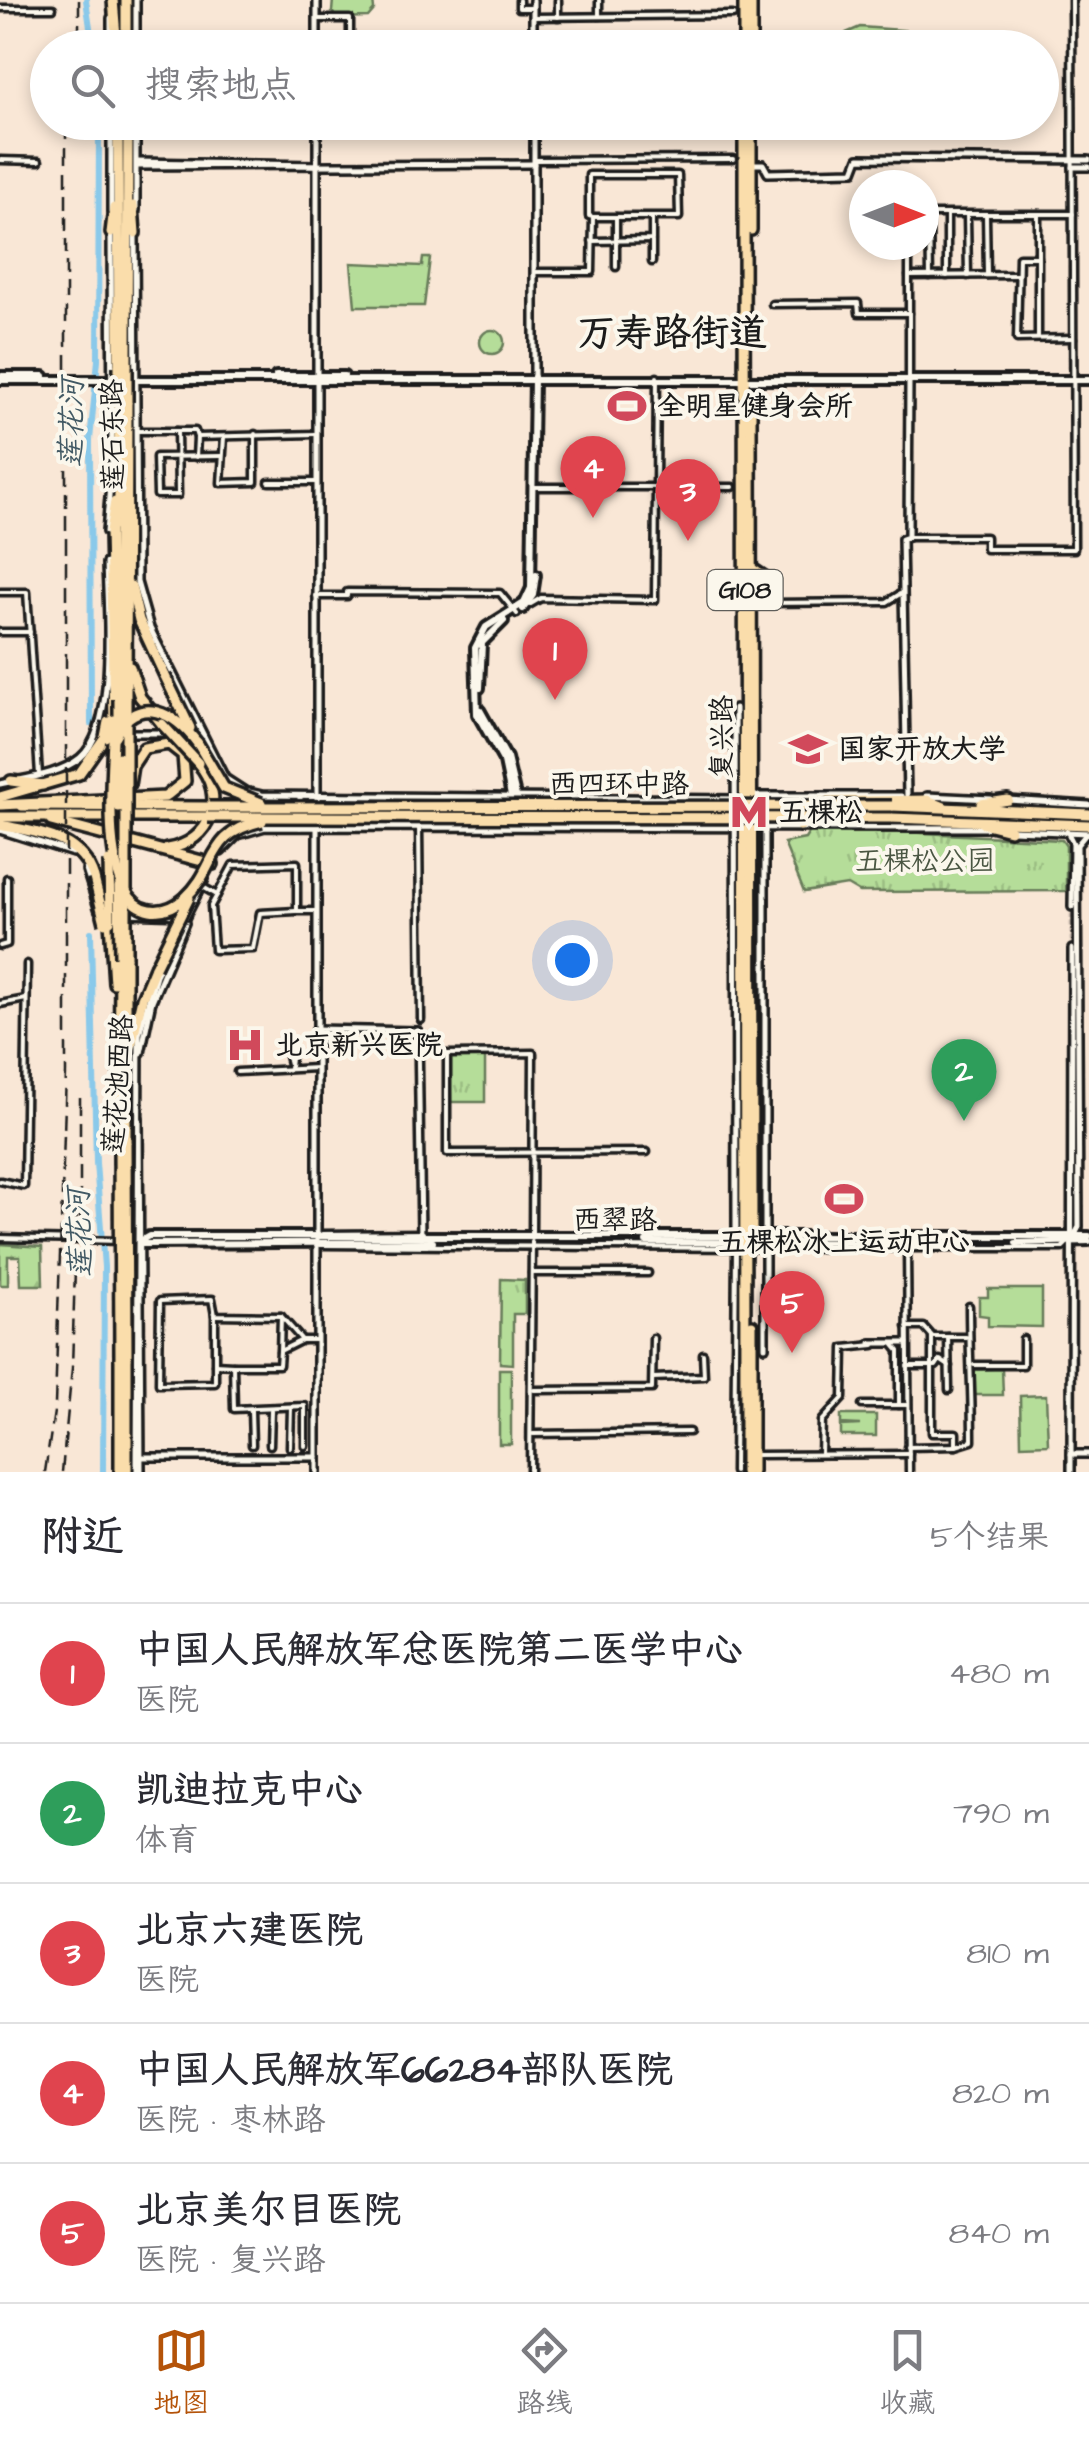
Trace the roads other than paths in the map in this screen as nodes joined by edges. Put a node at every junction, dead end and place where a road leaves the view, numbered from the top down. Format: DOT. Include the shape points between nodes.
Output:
graph roads {
  1 [pos="39,0"];
  2 [pos="114,0"];
  3 [pos="131,0"];
  4 [pos="317,0"];
  5 [pos="520,0"];
  6 [pos="558,0"];
  7 [pos="599,0"];
  8 [pos="747,0"];
  9 [pos="1072,0"];
  10 [pos="533,4"];
  11 [pos="0,8"];
  12 [pos="39,8"];
  13 [pos="52,8"];
  14 [pos="733,15"];
  15 [pos="599,16"];
  16 [pos="533,17"];
  17 [pos="558,17"];
  18 [pos="317,19"];
  19 [pos="119,30"];
  20 [pos="125,30"];
  21 [pos="317,30"];
  22 [pos="350,30"];
  23 [pos="533,30"];
  24 [pos="748,30"];
  25 [pos="113,140"];
  26 [pos="115,140"];
  27 [pos="131,140"];
  28 [pos="135,140"];
  29 [pos="317,140"];
  30 [pos="534,140"];
  31 [pos="744,140"];
  32 [pos="0,160"];
  33 [pos="40,161"];
  34 [pos="534,162"];
  35 [pos="740,162"];
  36 [pos="1073,164"];
  37 [pos="1089,164"];
  38 [pos="134,165"];
  39 [pos="317,166"];
  40 [pos="118,175"];
  41 [pos="939,214"];
  42 [pos="946,214"];
  43 [pos="967,214"];
  44 [pos="986,214"];
  45 [pos="1038,214"];
  46 [pos="1073,214"];
  47 [pos="593,217"];
  48 [pos="616,217"];
  49 [pos="652,217"];
  50 [pos="110,233"];
  51 [pos="135,233"];
  52 [pos="592,240"];
  53 [pos="616,240"];
  54 [pos="652,240"];
  55 [pos="1038,257"];
  56 [pos="909,260"];
  57 [pos="929,260"];
  58 [pos="652,262"];
  59 [pos="616,267"];
  60 [pos="534,272"];
  61 [pos="1017,275"];
  62 [pos="909,276"];
  63 [pos="930,276"];
  64 [pos="947,276"];
  65 [pos="968,276"];
  66 [pos="987,276"];
  67 [pos="772,304"];
  68 [pos="909,312"];
  69 [pos="1038,338"];
  70 [pos="1074,338"];
  71 [pos="123,366"];
  72 [pos="135,377"];
  73 [pos="0,378"];
  74 [pos="112,378"];
  75 [pos="317,378"];
  76 [pos="657,378"];
  77 [pos="747,378"];
  78 [pos="534,379"];
  79 [pos="1074,380"];
  80 [pos="1089,380"];
  81 [pos="909,381"];
  82 [pos="123,402"];
  83 [pos="135,431"];
  84 [pos="177,431"];
  85 [pos="256,434"];
  86 [pos="316,434"];
  87 [pos="197,437"];
  88 [pos="224,437"];
  89 [pos="196,456"];
  90 [pos="221,456"];
  91 [pos="177,457"];
  92 [pos="119,479"];
  93 [pos="269,482"];
  94 [pos="316,482"];
  95 [pos="534,487"];
  96 [pos="657,487"];
  97 [pos="732,487"];
  98 [pos="908,537"];
  99 [pos="127,561"];
  100 [pos="752,568"];
  101 [pos="764,576"];
  102 [pos="0,592"];
  103 [pos="900,594"];
  104 [pos="316,596"];
  105 [pos="765,603"];
  106 [pos="525,608"];
  107 [pos="516,612"];
  108 [pos="0,632"];
  109 [pos="30,632"];
  110 [pos="127,649"];
  111 [pos="123,699"];
  112 [pos="111,721"];
  113 [pos="101,735"];
  114 [pos="199,739"];
  115 [pos="39,775"];
  116 [pos="225,778"];
  117 [pos="5,782"];
  118 [pos="55,784"];
  119 [pos="300,796"];
  120 [pos="316,796"];
  121 [pos="331,796"];
  122 [pos="473,796"];
  123 [pos="515,796"];
  124 [pos="532,796"];
  125 [pos="543,796"];
  126 [pos="578,796"];
  127 [pos="907,796"];
  128 [pos="745,799"];
  129 [pos="1008,800"];
  130 [pos="133,801"];
  131 [pos="149,802"];
  132 [pos="0,803"];
  133 [pos="800,803"];
  134 [pos="1089,805"];
  135 [pos="944,807"];
  136 [pos="208,812"];
  137 [pos="279,812"];
  138 [pos="959,813"];
  139 [pos="1089,814"];
  140 [pos="32,817"];
  141 [pos="1089,825"];
  142 [pos="2,826"];
  143 [pos="419,826"];
  144 [pos="474,826"];
  145 [pos="518,826"];
  146 [pos="532,826"];
  147 [pos="543,826"];
  148 [pos="578,826"];
  149 [pos="732,826"];
  150 [pos="748,826"];
  151 [pos="765,826"];
  152 [pos="800,826"];
  153 [pos="300,827"];
  154 [pos="316,827"];
  155 [pos="331,827"];
  156 [pos="1010,830"];
  157 [pos="1067,831"];
  158 [pos="1089,833"];
  159 [pos="146,846"];
  160 [pos="225,846"];
  161 [pos="213,864"];
  162 [pos="7,878"];
  163 [pos="198,887"];
  164 [pos="217,894"];
  165 [pos="1072,908"];
  166 [pos="298,911"];
  167 [pos="316,911"];
  168 [pos="187,915"];
  169 [pos="107,922"];
  170 [pos="0,946"];
  171 [pos="1072,949"];
  172 [pos="119,955"];
  173 [pos="26,964"];
  174 [pos="26,999"];
  175 [pos="0,1004"];
  176 [pos="421,1020"];
  177 [pos="316,1029"];
  178 [pos="316,1068"];
  179 [pos="236,1072"];
  180 [pos="126,1084"];
  181 [pos="123,1143"];
  182 [pos="647,1152"];
  183 [pos="532,1153"];
  184 [pos="0,1181"];
  185 [pos="420,1235"];
  186 [pos="1030,1236"];
  187 [pos="1072,1237"];
  188 [pos="0,1238"];
  189 [pos="1089,1238"];
  190 [pos="316,1240"];
  191 [pos="532,1240"];
  192 [pos="765,1241"];
  193 [pos="140,1242"];
  194 [pos="745,1242"];
  195 [pos="906,1243"];
  196 [pos="532,1273"];
  197 [pos="648,1273"];
  198 [pos="969,1306"];
  199 [pos="215,1315"];
  200 [pos="281,1316"];
  201 [pos="906,1327"];
  202 [pos="932,1337"];
  203 [pos="948,1337"];
  204 [pos="966,1337"];
  205 [pos="652,1338"];
  206 [pos="302,1340"];
  207 [pos="316,1340"];
  208 [pos="1024,1340"];
  209 [pos="871,1342"];
  210 [pos="907,1342"];
  211 [pos="764,1347"];
  212 [pos="280,1351"];
  213 [pos="704,1354"];
  214 [pos="215,1364"];
  215 [pos="233,1365"];
  216 [pos="972,1365"];
  217 [pos="907,1366"];
  218 [pos="934,1366"];
  219 [pos="946,1366"];
  220 [pos="653,1378"];
  221 [pos="534,1390"];
  222 [pos="949,1390"];
  223 [pos="862,1405"];
  224 [pos="899,1405"];
  225 [pos="907,1405"];
  226 [pos="291,1407"];
  227 [pos="251,1408"];
  228 [pos="271,1408"];
  229 [pos="689,1432"];
  230 [pos="533,1434"];
  231 [pos="252,1445"];
  232 [pos="270,1445"];
  233 [pos="305,1446"];
  234 [pos="956,1446"];
  235 [pos="290,1447"];
  236 [pos="908,1450"];
  237 [pos="821,1454"];
  238 [pos="1071,1454"];
  239 [pos="1089,1454"];
  240 [pos="752,1455"];
  241 [pos="140,1456"];
  242 [pos="317,1457"];
  243 [pos="123,1472"];
  244 [pos="139,1472"];
  245 [pos="317,1472"];
  246 [pos="530,1472"];
  247 [pos="734,1472"];
  248 [pos="748,1472"];
  249 [pos="909,1472"];
  250 [pos="1071,1472"];
  1 -- 12 [label="street"];
  2 -- 19 [label="highway"];
  3 -- 20 [label="highway"];
  4 -- 18 [label="street"];
  5 -- 10 [label="street" via="520,8"];
  6 -- 17 [label="street"];
  7 -- 15 [label="street"];
  8 -- 24 [label="highway"];
  9 -- 36 [label="street"];
  10 -- 16 [label="street"];
  11 -- 12 [label="street"];
  12 -- 13 [label="street"];
  14 -- 15 [label="street"];
  15 -- 17 [label="street"];
  16 -- 17 [label="street"];
  16 -- 23 [label="street"];
  18 -- 21 [label="street"];
  18 -- 22 [label="street" via="350,19"];
  25 -- 50 [label="street, 莲石东路"];
  26 -- 40 [label="highway, 莲石东路"];
  27 -- 38 [label="highway, 莲石东路"];
  28 -- 38 [label="street, 莲石东路"];
  29 -- 39 [label="street"];
  30 -- 34 [label="street"];
  31 -- 35 [label="highway, 复兴路 / G108"];
  32 -- 33 [label="street"];
  34 -- 35 [label="street"];
  34 -- 39 [label="street"];
  34 -- 60 [label="street"];
  35 -- 36 [label="street" via="763,164 768,173 854,171 858,158"];
  35 -- 77 [label="highway, 复兴路 / G108"];
  36 -- 37 [label="street"];
  36 -- 46 [label="street"];
  38 -- 39 [label="street"];
  38 -- 51 [label="highway"];
  38 -- 71 [label="highway, 莲石东路"];
  39 -- 75 [label="street"];
  40 -- 50 [label="highway"];
  40 -- 71 [label="highway, 莲石东路"];
  41 -- 42 [label="street"];
  42 -- 43 [label="street"];
  42 -- 64 [label="street"];
  43 -- 44 [label="street"];
  43 -- 65 [label="street"];
  44 -- 45 [label="street"];
  44 -- 66 [label="street"];
  45 -- 46 [label="street"];
  45 -- 55 [label="street"];
  46 -- 70 [label="street"];
  47 -- 48 [label="street"];
  47 -- 49 [label="street" via="589,175 678,175 679,217"];
  47 -- 52 [label="street"];
  48 -- 49 [label="street"];
  48 -- 53 [label="street"];
  49 -- 54 [label="street"];
  50 -- 74 [label="street, 莲石东路"];
  51 -- 72 [label="street, 莲石东路"];
  52 -- 53 [label="street"];
  52 -- 60 [label="street" via="592,272"];
  53 -- 54 [label="street"];
  53 -- 59 [label="street"];
  54 -- 58 [label="street"];
  55 -- 61 [label="street" via="1019,257"];
  55 -- 69 [label="street"];
  56 -- 62 [label="street"];
  57 -- 63 [label="street"];
  60 -- 78 [label="street"];
  61 -- 66 [label="street"];
  61 -- 69 [label="street" via="1017,339"];
  62 -- 63 [label="street"];
  62 -- 68 [label="street"];
  63 -- 64 [label="street"];
  64 -- 65 [label="street"];
  65 -- 66 [label="street"];
  67 -- 68 [label="street" via="858,303 858,313"];
  68 -- 81 [label="street"];
  69 -- 70 [label="street"];
  70 -- 79 [label="street"];
  71 -- 82 [label="highway, bridge"];
  72 -- 74 [label="main road"];
  72 -- 75 [label="main road"];
  72 -- 83 [label="street, 莲石东路"];
  73 -- 74 [label="main road"];
  74 -- 113 [label="street, 莲石东路"];
  75 -- 78 [label="main road"];
  75 -- 86 [label="street"];
  76 -- 77 [label="main road"];
  76 -- 78 [label="main road"];
  76 -- 96 [label="street"];
  77 -- 81 [label="main road"];
  77 -- 100 [label="highway, 复兴路 / G108"];
  77 -- 128 [label="highway, 复兴路 / G108" via="739,708"];
  78 -- 95 [label="main road"];
  79 -- 80 [label="main road"];
  79 -- 81 [label="main road"];
  79 -- 98 [label="street" via="1074,549 986,549 986,537"];
  81 -- 98 [label="street"];
  82 -- 92 [label="highway, 莲石东路"];
  82 -- 99 [label="highway, 莲石东路"];
  83 -- 84 [label="street"];
  83 -- 114 [label="street, 莲石东路" via="140,599"];
  84 -- 87 [label="street"];
  84 -- 91 [label="street"];
  85 -- 86 [label="street"];
  85 -- 88 [label="street"];
  85 -- 90 [label="street" via="256,482 221,483"];
  86 -- 94 [label="street"];
  87 -- 88 [label="street"];
  87 -- 89 [label="street"];
  88 -- 90 [label="street"];
  89 -- 90 [label="street"];
  89 -- 91 [label="street"];
  91 -- 91 [label="street" via="178,495 157,494 156,457"];
  92 -- 111 [label="highway, 莲石东路"];
  92 -- 112 [label="highway" via="110,531"];
  93 -- 94 [label="street"];
  94 -- 104 [label="street"];
  95 -- 96 [label="street"];
  95 -- 106 [label="main road" via="536,586"];
  95 -- 107 [label="main road" via="532,580"];
  96 -- 97 [label="street"];
  96 -- 106 [label="street" via="656,600 541,598"];
  98 -- 103 [label="street" via="902,539"];
  99 -- 110 [label="highway, 莲石东路"];
  99 -- 114 [label="highway, bridge" via="139,620"];
  100 -- 101 [label="main road"];
  100 -- 128 [label="highway, 复兴路 / G108"];
  102 -- 109 [label="street" via="28,592"];
  103 -- 105 [label="street" via="887,602"];
  103 -- 127 [label="street"];
  104 -- 107 [label="street" via="500,593"];
  104 -- 120 [label="street"];
  106 -- 107 [label="main road"];
  107 -- 123 [label="main road" via="486,627 475,648 477,714"];
  108 -- 109 [label="street"];
  109 -- 115 [label="street"];
  110 -- 111 [label="highway, 莲石东路"];
  110 -- 159 [label="highway, bridge" via="136,688 212,786 210,820 191,842"];
  111 -- 130 [label="highway, 莲花池西路, bridge"];
  111 -- 172 [label="highway, 莲花池西路, bridge"];
  112 -- 113 [label="highway, bridge"];
  112 -- 163 [label="highway, bridge" via="121,888 138,906 159,910"];
  113 -- 114 [label="street"];
  113 -- 115 [label="street" via="77,761"];
  113 -- 118 [label="highway" via="89,765"];
  114 -- 116 [label="street"];
  114 -- 137 [label="highway, bridge" via="224,788"];
  114 -- 169 [label="highway, bridge" via="159,711 137,714 117,730 108,781"];
  115 -- 117 [label="street"];
  116 -- 119 [label="street, 西四环中路" via="262,796"];
  116 -- 160 [label="street"];
  117 -- 118 [label="highway"];
  118 -- 132 [label="highway"];
  119 -- 120 [label="street, 西四环中路"];
  119 -- 153 [label="street"];
  120 -- 121 [label="street, 西四环中路"];
  120 -- 154 [label="street"];
  121 -- 122 [label="street, 西四环中路"];
  121 -- 155 [label="street"];
  122 -- 123 [label="street, 西四环中路"];
  122 -- 144 [label="street"];
  123 -- 124 [label="street, 西四环中路"];
  123 -- 145 [label="street"];
  124 -- 125 [label="street, 西四环中路"];
  124 -- 146 [label="street"];
  125 -- 126 [label="street, 西四环中路"];
  125 -- 147 [label="street"];
  126 -- 128 [label="street, 西四环中路"];
  126 -- 148 [label="street"];
  127 -- 128 [label="street, 西四环中路"];
  127 -- 129 [label="street, 西四环中路"];
  128 -- 133 [label="highway"];
  128 -- 149 [label="street, 复兴路"];
  128 -- 150 [label="highway, 复兴路 / G108"];
  129 -- 134 [label="street, 西四环中路"];
  129 -- 138 [label="highway"];
  130 -- 131 [label="highway"];
  130 -- 131 [label="highway, bridge" via="132,766 151,744 178,749 186,763 184,781"];
  130 -- 132 [label="highway"];
  130 -- 172 [label="highway, 莲花池西路, bridge"];
  131 -- 136 [label="highway, 西四环中路"];
  133 -- 135 [label="highway" via="927,800"];
  133 -- 152 [label="highway"];
  135 -- 137 [label="highway, 西四环中路, bridge"];
  135 -- 138 [label="highway, 西四环中路"];
  136 -- 137 [label="highway, 西四环中路, bridge"];
  136 -- 140 [label="highway, 西四环中路"];
  137 -- 138 [label="highway, 西四环中路, bridge" via="891,818"];
  137 -- 163 [label="highway, bridge" via="228,835 214,848"];
  138 -- 139 [label="highway, 西四环中路"];
  138 -- 141 [label="highway, 西四环中路"];
  138 -- 156 [label="highway"];
  140 -- 142 [label="highway"];
  140 -- 159 [label="highway"];
  142 -- 168 [label="street" via="78,857 101,912"];
  142 -- 169 [label="highway, bridge" via="48,835 80,852"];
  143 -- 144 [label="street, 西四环中路"];
  143 -- 155 [label="street, 西四环中路"];
  143 -- 176 [label="street"];
  144 -- 145 [label="street, 西四环中路"];
  145 -- 146 [label="street, 西四环中路"];
  146 -- 147 [label="street, 西四环中路"];
  147 -- 148 [label="street, 西四环中路"];
  148 -- 149 [label="street, 西四环中路"];
  149 -- 150 [label="street, 西四环中路"];
  149 -- 194 [label="street, 复兴路"];
  150 -- 151 [label="street"];
  150 -- 194 [label="highway, 复兴路 / G108"];
  151 -- 152 [label="street"];
  151 -- 192 [label="street"];
  152 -- 156 [label="street"];
  153 -- 154 [label="street, 西四环中路"];
  153 -- 160 [label="street, 西四环中路" via="252,829"];
  154 -- 155 [label="street, 西四环中路"];
  154 -- 167 [label="street"];
  156 -- 157 [label="street"];
  157 -- 158 [label="street"];
  157 -- 165 [label="street" via="1073,842"];
  158 -- 187 [label="street" via="1077,845"];
  159 -- 161 [label="highway"];
  160 -- 161 [label="street"];
  161 -- 163 [label="street"];
  162 -- 170 [label="street" via="7,944"];
  163 -- 164 [label="street"];
  163 -- 168 [label="street"];
  163 -- 180 [label="highway, bridge" via="136,1015"];
  164 -- 166 [label="street" via="234,865 297,863"];
  164 -- 166 [label="street" via="214,950 253,949 260,913"];
  166 -- 167 [label="street"];
  167 -- 177 [label="street"];
  168 -- 193 [label="street, 莲花池西路" via="141,1048"];
  169 -- 172 [label="highway"];
  171 -- 187 [label="street"];
  172 -- 180 [label="highway, 莲花池西路"];
  172 -- 181 [label="highway, 莲花池西路"];
  173 -- 174 [label="street"];
  174 -- 175 [label="street"];
  174 -- 184 [label="street" via="24,1186"];
  177 -- 178 [label="street"];
  177 -- 185 [label="street" via="418,1031"];
  178 -- 179 [label="street"];
  178 -- 190 [label="street"];
  180 -- 181 [label="highway, 莲花池西路"];
  181 -- 243 [label="highway, bridge"];
  182 -- 183 [label="street"];
  183 -- 183 [label="street" via="533,1053 447,1054 447,1152"];
  183 -- 191 [label="street"];
  185 -- 190 [label="main road, 西翠路"];
  185 -- 191 [label="main road, 西翠路"];
  186 -- 187 [label="main road, 西翠路"];
  186 -- 192 [label="street" via="772,1233"];
  186 -- 195 [label="main road, 西翠路"];
  187 -- 189 [label="main road, 西翠路"];
  187 -- 195 [label="main road, 西翠路"];
  187 -- 238 [label="street"];
  188 -- 193 [label="street"];
  190 -- 191 [label="main road, 西翠路"];
  190 -- 193 [label="main road, 西翠路" via="149,1236"];
  190 -- 207 [label="street"];
  191 -- 194 [label="main road, 西翠路"];
  191 -- 194 [label="main road, 西翠路"];
  191 -- 196 [label="street"];
  192 -- 194 [label="main road, 西翠路"];
  192 -- 195 [label="main road, 西翠路"];
  192 -- 211 [label="street"];
  193 -- 241 [label="street, 莲花池西路"];
  193 -- 244 [label="street, 莲花池西路"];
  194 -- 240 [label="highway, 复兴路 / G108"];
  194 -- 247 [label="street, 复兴路"];
  194 -- 248 [label="highway, 复兴路 / G108"];
  195 -- 201 [label="street"];
  196 -- 197 [label="street"];
  196 -- 221 [label="street"];
  198 -- 204 [label="street"];
  199 -- 200 [label="street"];
  199 -- 214 [label="street"];
  199 -- 214 [label="street" via="212,1299 160,1301 159,1384 215,1383"];
  200 -- 206 [label="street"];
  200 -- 212 [label="street"];
  201 -- 202 [label="street" via="924,1327"];
  201 -- 210 [label="street"];
  202 -- 203 [label="street"];
  202 -- 218 [label="street"];
  203 -- 204 [label="street"];
  203 -- 219 [label="street"];
  204 -- 216 [label="street"];
  205 -- 220 [label="street"];
  206 -- 207 [label="street"];
  206 -- 212 [label="street"];
  207 -- 242 [label="street"];
  208 -- 216 [label="street" via="1023,1365"];
  209 -- 210 [label="street"];
  210 -- 217 [label="street"];
  212 -- 215 [label="street" via="279,1364"];
  213 -- 220 [label="street" via="704,1376"];
  214 -- 215 [label="street"];
  215 -- 227 [label="street" via="234,1409"];
  216 -- 234 [label="street" via="972,1441"];
  217 -- 218 [label="street"];
  217 -- 225 [label="street"];
  218 -- 219 [label="street" via="940,1360"];
  218 -- 234 [label="street" via="932,1434 956,1433"];
  219 -- 222 [label="street"];
  220 -- 221 [label="street" via="652,1388"];
  221 -- 230 [label="street"];
  223 -- 224 [label="street"];
  224 -- 225 [label="street"];
  224 -- 237 [label="street" via="897,1347 846,1346 844,1398 822,1421"];
  225 -- 236 [label="street"];
  226 -- 228 [label="street"];
  226 -- 233 [label="street" via="305,1406"];
  226 -- 235 [label="street"];
  227 -- 228 [label="street"];
  227 -- 231 [label="street"];
  228 -- 232 [label="street"];
  229 -- 230 [label="street"];
  230 -- 246 [label="street"];
  234 -- 236 [label="street"];
  236 -- 237 [label="street"];
  236 -- 249 [label="street"];
  237 -- 240 [label="street"];
  238 -- 239 [label="street"];
  238 -- 250 [label="street"];
  240 -- 248 [label="highway, 复兴路 / G108"];
  241 -- 242 [label="street"];
  241 -- 244 [label="street, 莲花池西路"];
  242 -- 245 [label="street"];
}
